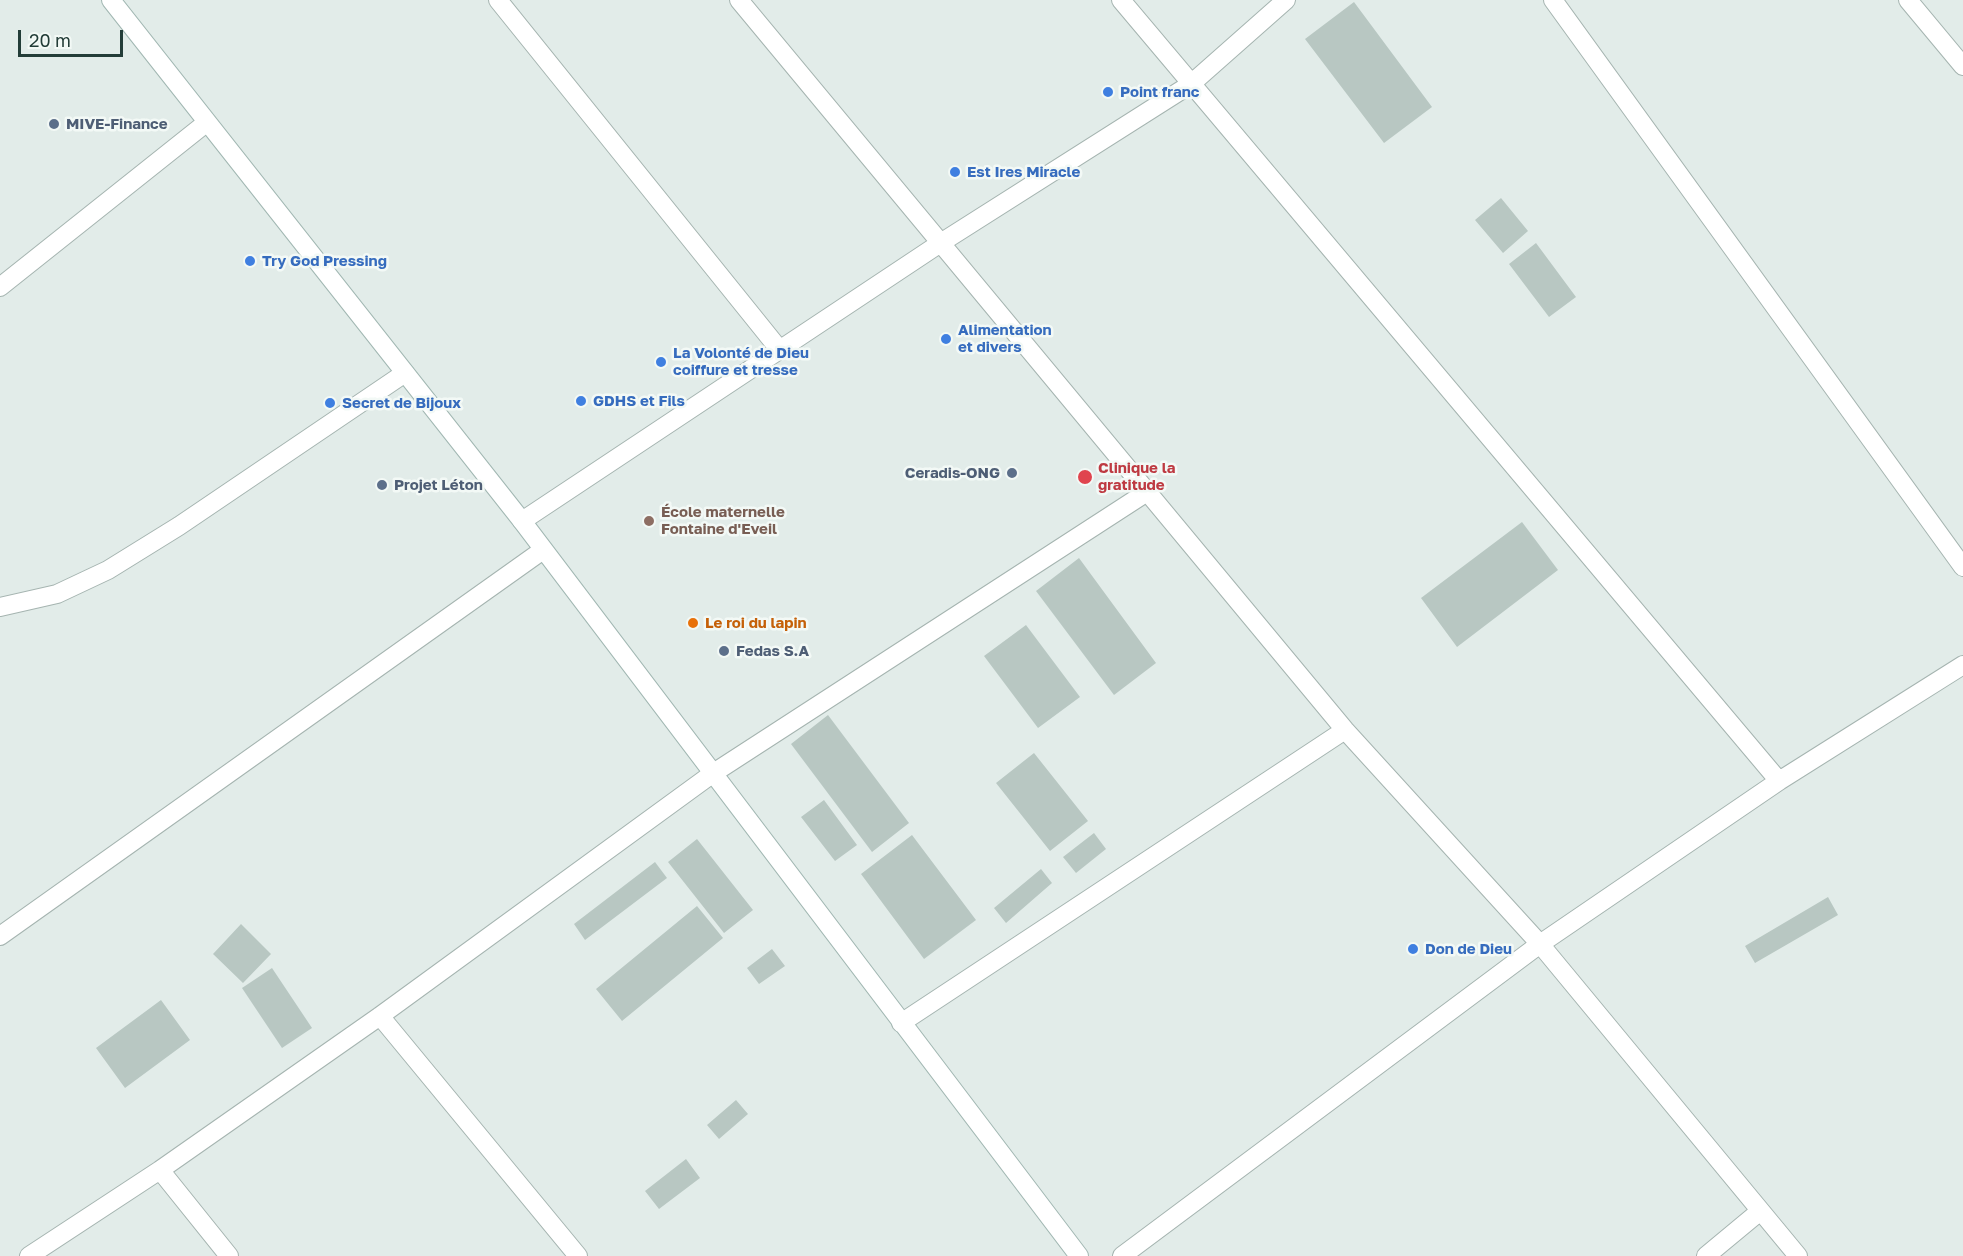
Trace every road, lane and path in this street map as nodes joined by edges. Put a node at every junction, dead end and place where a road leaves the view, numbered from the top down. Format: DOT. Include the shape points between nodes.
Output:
graph roads {
  1 [pos="111,0"];
  2 [pos="498,0"];
  3 [pos="739,0"];
  4 [pos="1120,0"];
  5 [pos="1286,0"];
  6 [pos="1553,0"];
  7 [pos="1908,0"];
  8 [pos="1963,66"];
  9 [pos="1191,84"];
  10 [pos="206,123"];
  11 [pos="939,244"];
  12 [pos="0,287"];
  13 [pos="780,349"];
  14 [pos="405,373"];
  15 [pos="1148,492"];
  16 [pos="522,521"];
  17 [pos="543,550"];
  18 [pos="1963,567"];
  19 [pos="0,607"];
  20 [pos="1963,665"];
  21 [pos="1345,730"];
  22 [pos="712,774"];
  23 [pos="1779,781"];
  24 [pos="0,936"];
  25 [pos="1540,944"];
  26 [pos="380,1016"];
  27 [pos="901,1023"];
  28 [pos="160,1170"];
  29 [pos="1759,1212"];
  30 [pos="29,1256"];
  31 [pos="229,1256"];
  32 [pos="578,1256"];
  33 [pos="1079,1256"];
  34 [pos="1122,1256"];
  35 [pos="1706,1256"];
  36 [pos="1798,1256"];
  1 -- 10 [label="street"];
  2 -- 13 [label="street"];
  3 -- 11 [label="street"];
  4 -- 9 [label="street"];
  5 -- 9 [label="street"];
  6 -- 18 [label="street"];
  7 -- 8 [label="street"];
  9 -- 11 [label="street"];
  9 -- 23 [label="street"];
  10 -- 12 [label="street"];
  10 -- 14 [label="street"];
  11 -- 13 [label="street"];
  11 -- 15 [label="street"];
  13 -- 16 [label="street"];
  14 -- 16 [label="street"];
  14 -- 19 [label="street" via="108,570 57,594"];
  15 -- 21 [label="street"];
  15 -- 22 [label="street"];
  16 -- 17 [label="street"];
  17 -- 22 [label="street"];
  17 -- 24 [label="street"];
  20 -- 23 [label="street"];
  21 -- 25 [label="street"];
  21 -- 27 [label="street"];
  22 -- 26 [label="street"];
  22 -- 27 [label="street"];
  23 -- 25 [label="street"];
  25 -- 29 [label="street"];
  25 -- 34 [label="street"];
  26 -- 28 [label="street"];
  26 -- 32 [label="street"];
  27 -- 33 [label="street"];
  28 -- 30 [label="street"];
  28 -- 31 [label="street"];
  29 -- 35 [label="street"];
  29 -- 36 [label="street"];
}
